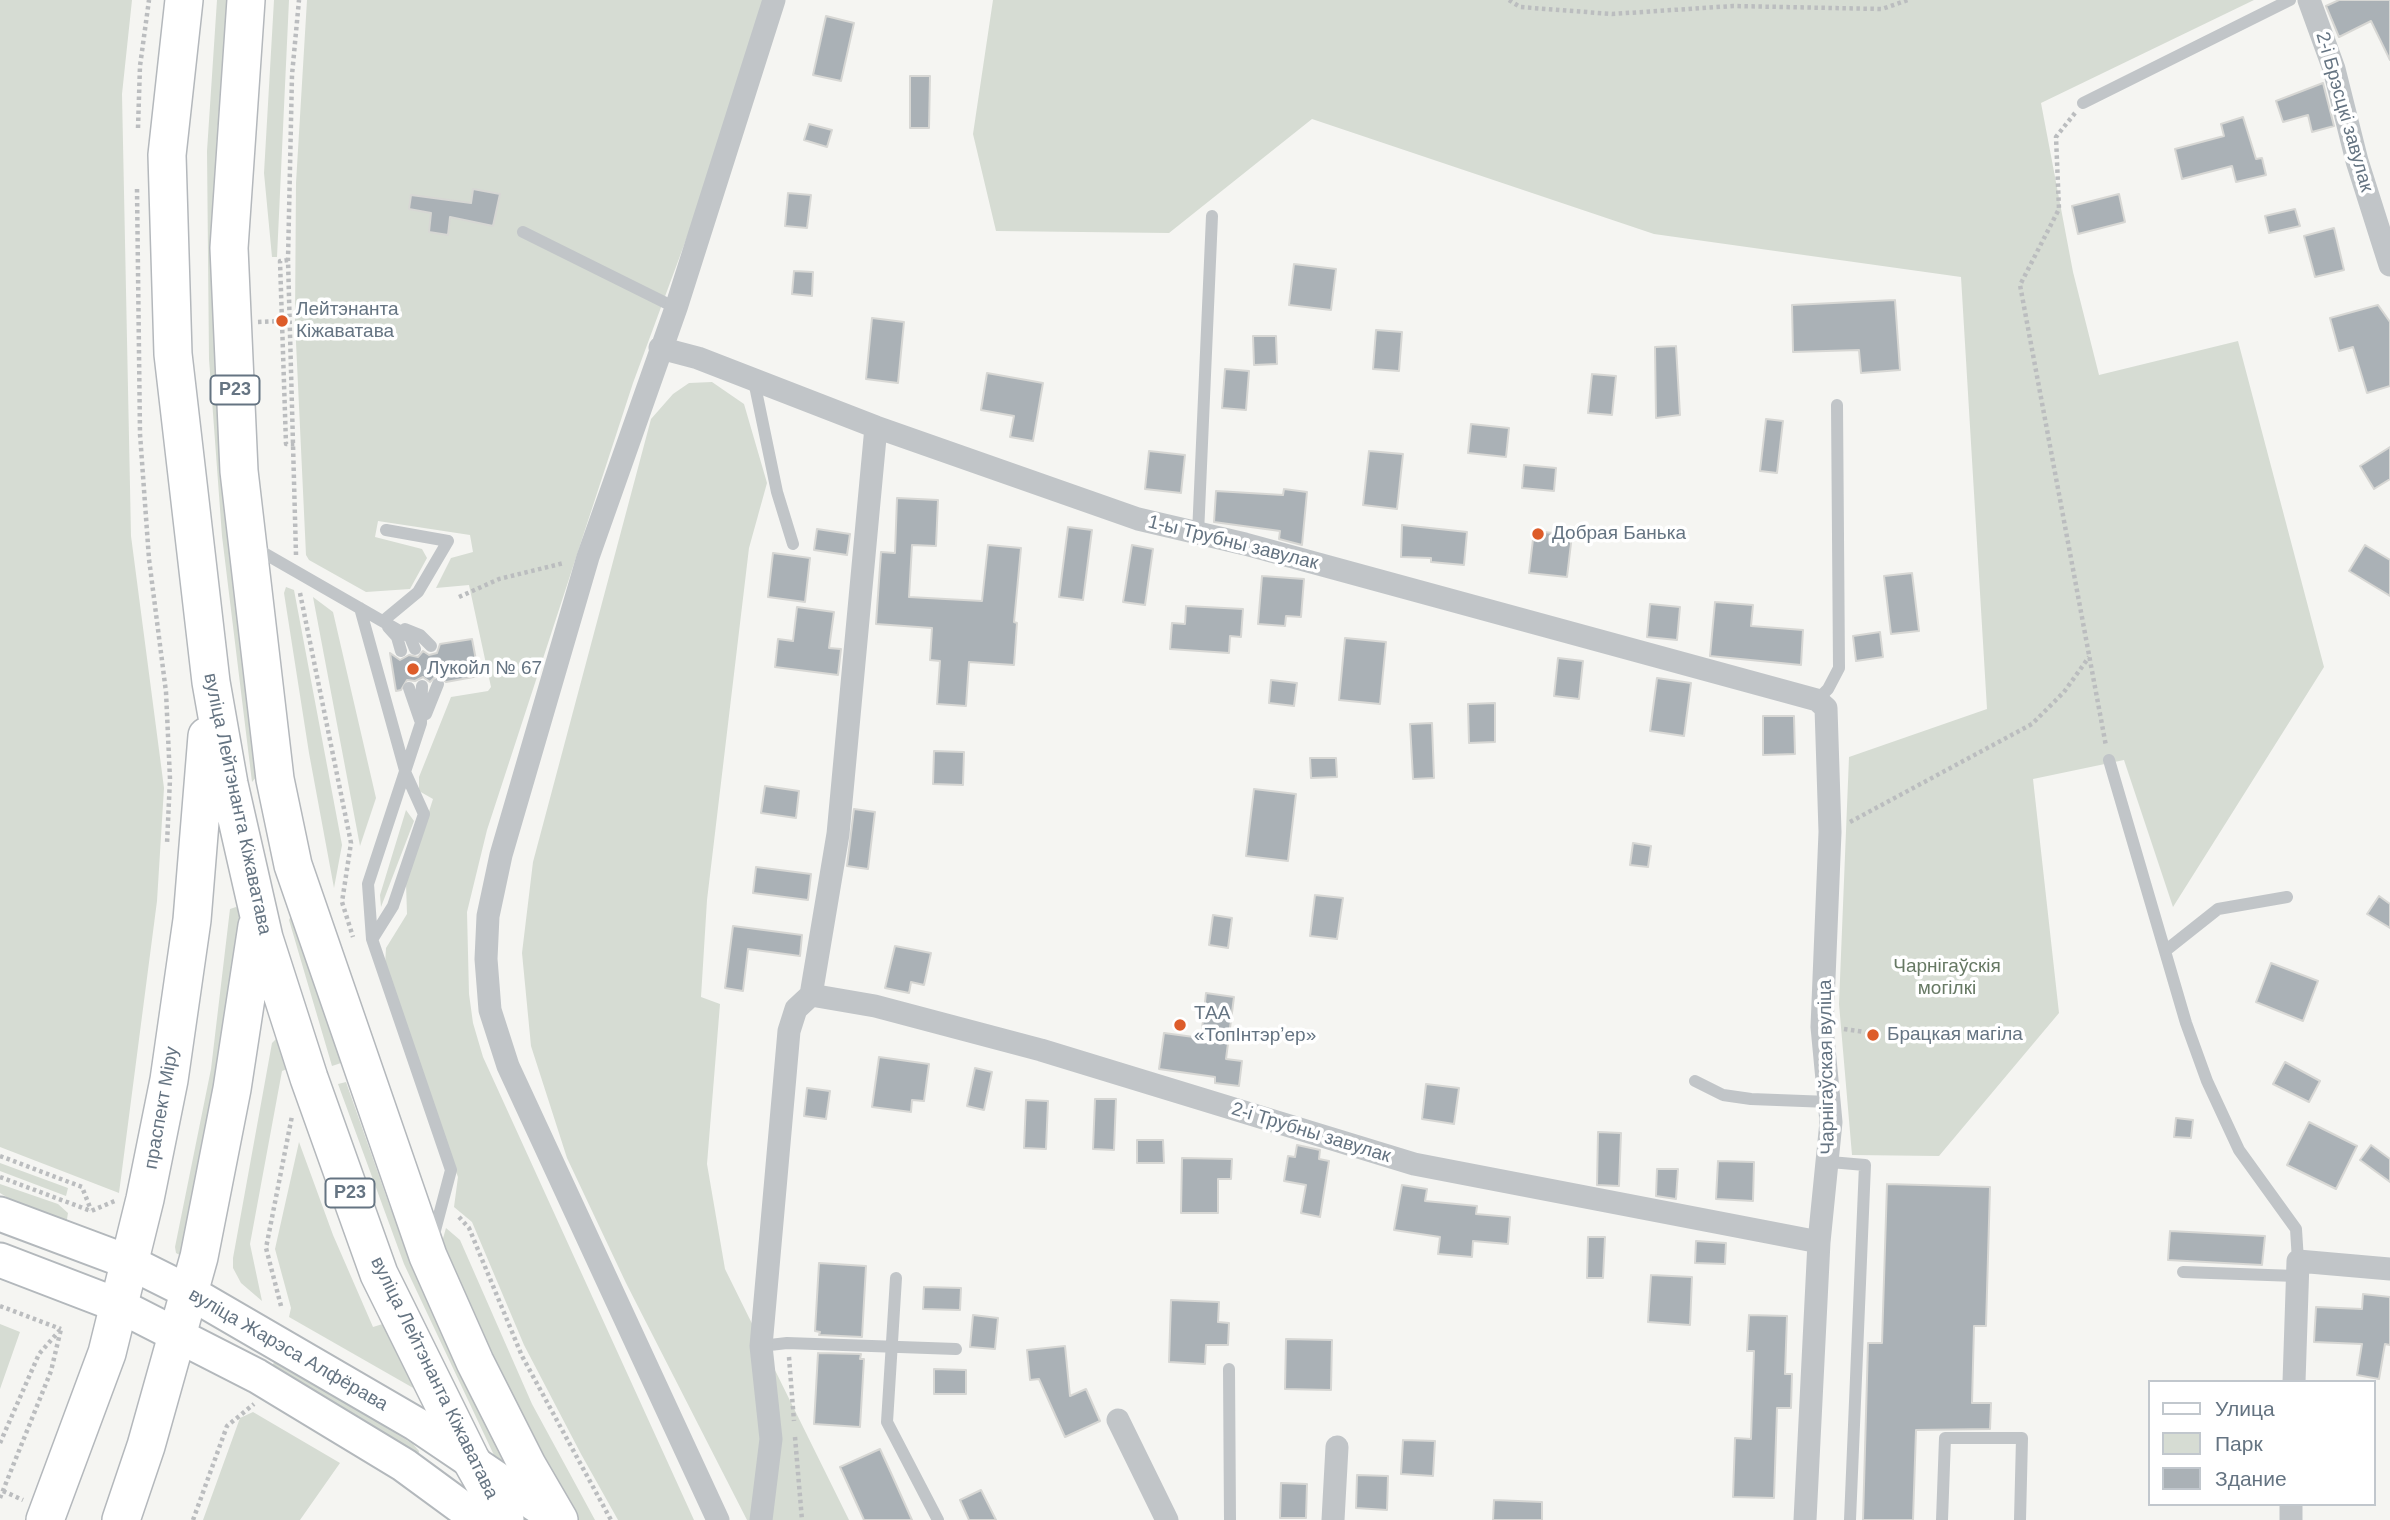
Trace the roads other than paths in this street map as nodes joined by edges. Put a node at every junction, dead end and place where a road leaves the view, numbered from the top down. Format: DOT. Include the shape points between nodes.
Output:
graph roads {
  1 [pos="184,0"];
  2 [pos="246,0"];
  3 [pos="774,0"];
  4 [pos="2290,0"];
  5 [pos="2309,0"];
  6 [pos="2083,103"];
  7 [pos="1212,216"];
  8 [pos="523,232"];
  9 [pos="2390,265"];
  10 [pos="676,308"];
  11 [pos="660,348"];
  12 [pos="754,381"];
  13 [pos="1837,405"];
  14 [pos="876,428"];
  15 [pos="386,530"];
  16 [pos="1198,534"];
  17 [pos="246,543"];
  18 [pos="793,544"];
  19 [pos="360,608"];
  20 [pos="383,621"];
  21 [pos="431,646"];
  22 [pos="415,649"];
  23 [pos="401,651"];
  24 [pos="211,682"];
  25 [pos="438,684"];
  26 [pos="422,686"];
  27 [pos="409,688"];
  28 [pos="1817,700"];
  29 [pos="421,723"];
  30 [pos="2109,760"];
  31 [pos="405,774"];
  32 [pos="275,779"];
  33 [pos="2287,897"];
  34 [pos="258,915"];
  35 [pos="372,939"];
  36 [pos="2165,951"];
  37 [pos="811,995"];
  38 [pos="1695,1081"];
  39 [pos="1829,1102"];
  40 [pos="1829,1162"];
  41 [pos="0,1214"];
  42 [pos="1819,1242"];
  43 [pos="428,1255"];
  44 [pos="0,1260"];
  45 [pos="131,1264"];
  46 [pos="2297,1269"];
  47 [pos="2390,1269"];
  48 [pos="2183,1272"];
  49 [pos="896,1278"];
  50 [pos="189,1292"];
  51 [pos="120,1306"];
  52 [pos="178,1334"];
  53 [pos="890,1345"];
  54 [pos="761,1346"];
  55 [pos="956,1349"];
  56 [pos="1229,1369"];
  57 [pos="2294,1380"];
  58 [pos="1118,1420"];
  59 [pos="1337,1447"];
  60 [pos="470,1458"];
  61 [pos="46,1520"];
  62 [pos="121,1520"];
  63 [pos="479,1520"];
  64 [pos="505,1520"];
  65 [pos="558,1520"];
  66 [pos="718,1520"];
  67 [pos="761,1520"];
  68 [pos="937,1520"];
  69 [pos="1167,1520"];
  70 [pos="1230,1520"];
  71 [pos="1333,1520"];
  72 [pos="1805,1520"];
  73 [pos="1850,1520"];
  74 [pos="1942,1520"];
  75 [pos="2020,1520"];
  1 -- 24 [label="main road, вуліца Лейтэнанта Кіжаватава / Р23" via="167,142 168,273"];
  2 -- 17 [label="main road, Р23" via="229,248"];
  3 -- 10 [label="street"];
  4 -- 6 [label="lane"];
  5 -- 9 [label="street, 2-і Брэсцкі завулак" via="2334,69"];
  7 -- 16 [label="lane"];
  8 -- 10 [label="lane"];
  10 -- 11 [label="street"];
  11 -- 12 [label="street, 1-ы Трубны завулак"];
  11 -- 66 [label="street" via="588,557 501,855 488,916 486,959 490,1010 508,1066"];
  12 -- 14 [label="street, 1-ы Трубны завулак"];
  12 -- 18 [label="lane"];
  13 -- 28 [label="lane" via="1839,668"];
  14 -- 16 [label="street, 1-ы Трубны завулак" via="1138,519"];
  14 -- 37 [label="street" via="838,834"];
  15 -- 20 [label="lane" via="448,541 418,592"];
  16 -- 28 [label="street, 1-ы Трубны завулак"];
  17 -- 19 [label="lane"];
  17 -- 32 [label="main road, Р23"];
  19 -- 20 [label="lane"];
  19 -- 31 [label="lane"];
  20 -- 21 [label="lane" via="420,635"];
  20 -- 22 [label="lane" via="410,636"];
  20 -- 23 [label="lane" via="397,637"];
  24 -- 34 [label="main road, вуліца Лейтэнанта Кіжаватава / Р23"];
  24 -- 45 [label="main road, праспект Міру" via="192,920 169,1080"];
  25 -- 29 [label="lane"];
  26 -- 29 [label="lane"];
  27 -- 29 [label="lane"];
  28 -- 39 [label="street, Чарнігаўская вуліца" via="1826,708 1830,832 1822,1027"];
  29 -- 31 [label="lane"];
  30 -- 36 [label="lane"];
  31 -- 35 [label="lane" via="368,884"];
  31 -- 35 [label="lane" via="424,814 393,906"];
  32 -- 34 [label="main road"];
  32 -- 43 [label="main road, Р23" via="293,865"];
  33 -- 36 [label="lane" via="2218,909"];
  34 -- 50 [label="main road" via="221,1153"];
  34 -- 60 [label="main road, вуліца Лейтэнанта Кіжаватава / Р23" via="309,1078 379,1274"];
  35 -- 43 [label="lane" via="451,1170"];
  36 -- 46 [label="lane" via="2207,1081 2239,1150 2296,1229"];
  37 -- 42 [label="street, 2-і Трубны завулак" via="875,1006 1041,1051 1414,1164"];
  37 -- 54 [label="street" via="796,1009 789,1031"];
  38 -- 39 [label="lane" via="1723,1095"];
  39 -- 40 [label="street, Чарнігаўская вуліца"];
  40 -- 42 [label="street, Чарнігаўская вуліца"];
  40 -- 73 [label="lane" via="1865,1165"];
  41 -- 45 [label="main road, вуліца Жарэса Алфёрава"];
  42 -- 72 [label="street, Чарнігаўская вуліца"];
  43 -- 65 [label="main road, Р23" via="475,1362"];
  44 -- 51 [label="main road, вуліца Жарэса Алфёрава"];
  45 -- 50 [label="main road, вуліца Жарэса Алфёрава"];
  45 -- 51 [label="main road, праспект Міру"];
  46 -- 47 [label="street"];
  46 -- 48 [label="lane"];
  46 -- 57 [label="street"];
  49 -- 53 [label="lane"];
  50 -- 52 [label="main road"];
  50 -- 60 [label="main road, вуліца Жарэса Алфёрава"];
  51 -- 52 [label="main road, вуліца Жарэса Алфёрава"];
  51 -- 61 [label="main road, праспект Міру"];
  52 -- 62 [label="main road"];
  52 -- 63 [label="main road, вуліца Жарэса Алфёрава" via="381,1451"];
  53 -- 54 [label="lane"];
  53 -- 55 [label="lane"];
  53 -- 68 [label="lane" via="887,1422"];
  54 -- 67 [label="street" via="771,1439"];
  56 -- 70 [label="lane"];
  58 -- 69 [label="street"];
  59 -- 71 [label="street"];
  60 -- 64 [label="main road, вуліца Лейтэнанта Кіжаватава / Р23"];
  60 -- 65 [label="main road, вуліца Жарэса Алфёрава"];
  74 -- 75 [label="lane" via="1945,1438 2022,1438"];
}
